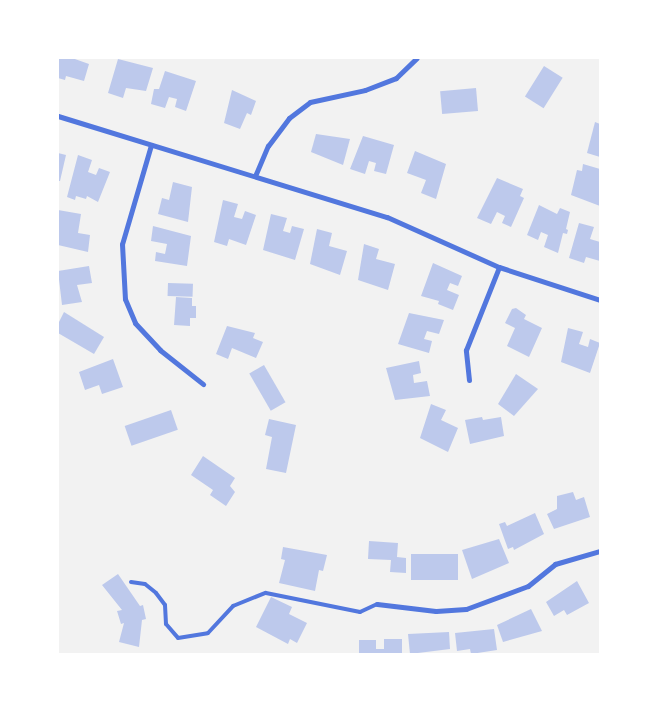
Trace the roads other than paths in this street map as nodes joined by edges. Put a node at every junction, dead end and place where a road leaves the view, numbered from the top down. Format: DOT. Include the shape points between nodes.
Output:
graph roads {
  1 [pos="417,58"];
  2 [pos="58,116"];
  3 [pos="151,145"];
  4 [pos="255,176"];
  5 [pos="499,267"];
  6 [pos="600,300"];
  7 [pos="469,380"];
  8 [pos="203,384"];
  9 [pos="600,552"];
  10 [pos="131,582"];
  11 [pos="377,604"];
  1 -- 4 [label="street" via="396,78 365,90 310,102 289,118 268,146"];
  2 -- 3 [label="street"];
  3 -- 4 [label="street"];
  3 -- 8 [label="street" via="122,244 125,299 135,323 160,350"];
  4 -- 5 [label="street" via="387,217"];
  5 -- 6 [label="street"];
  5 -- 7 [label="street" via="466,350"];
  9 -- 11 [label="street" via="555,564 528,586 466,610 436,611"];
  10 -- 11 [label="lane" via="145,584 156,593 165,605 166,624 178,638 208,633 233,606 266,593 360,612"];
}
